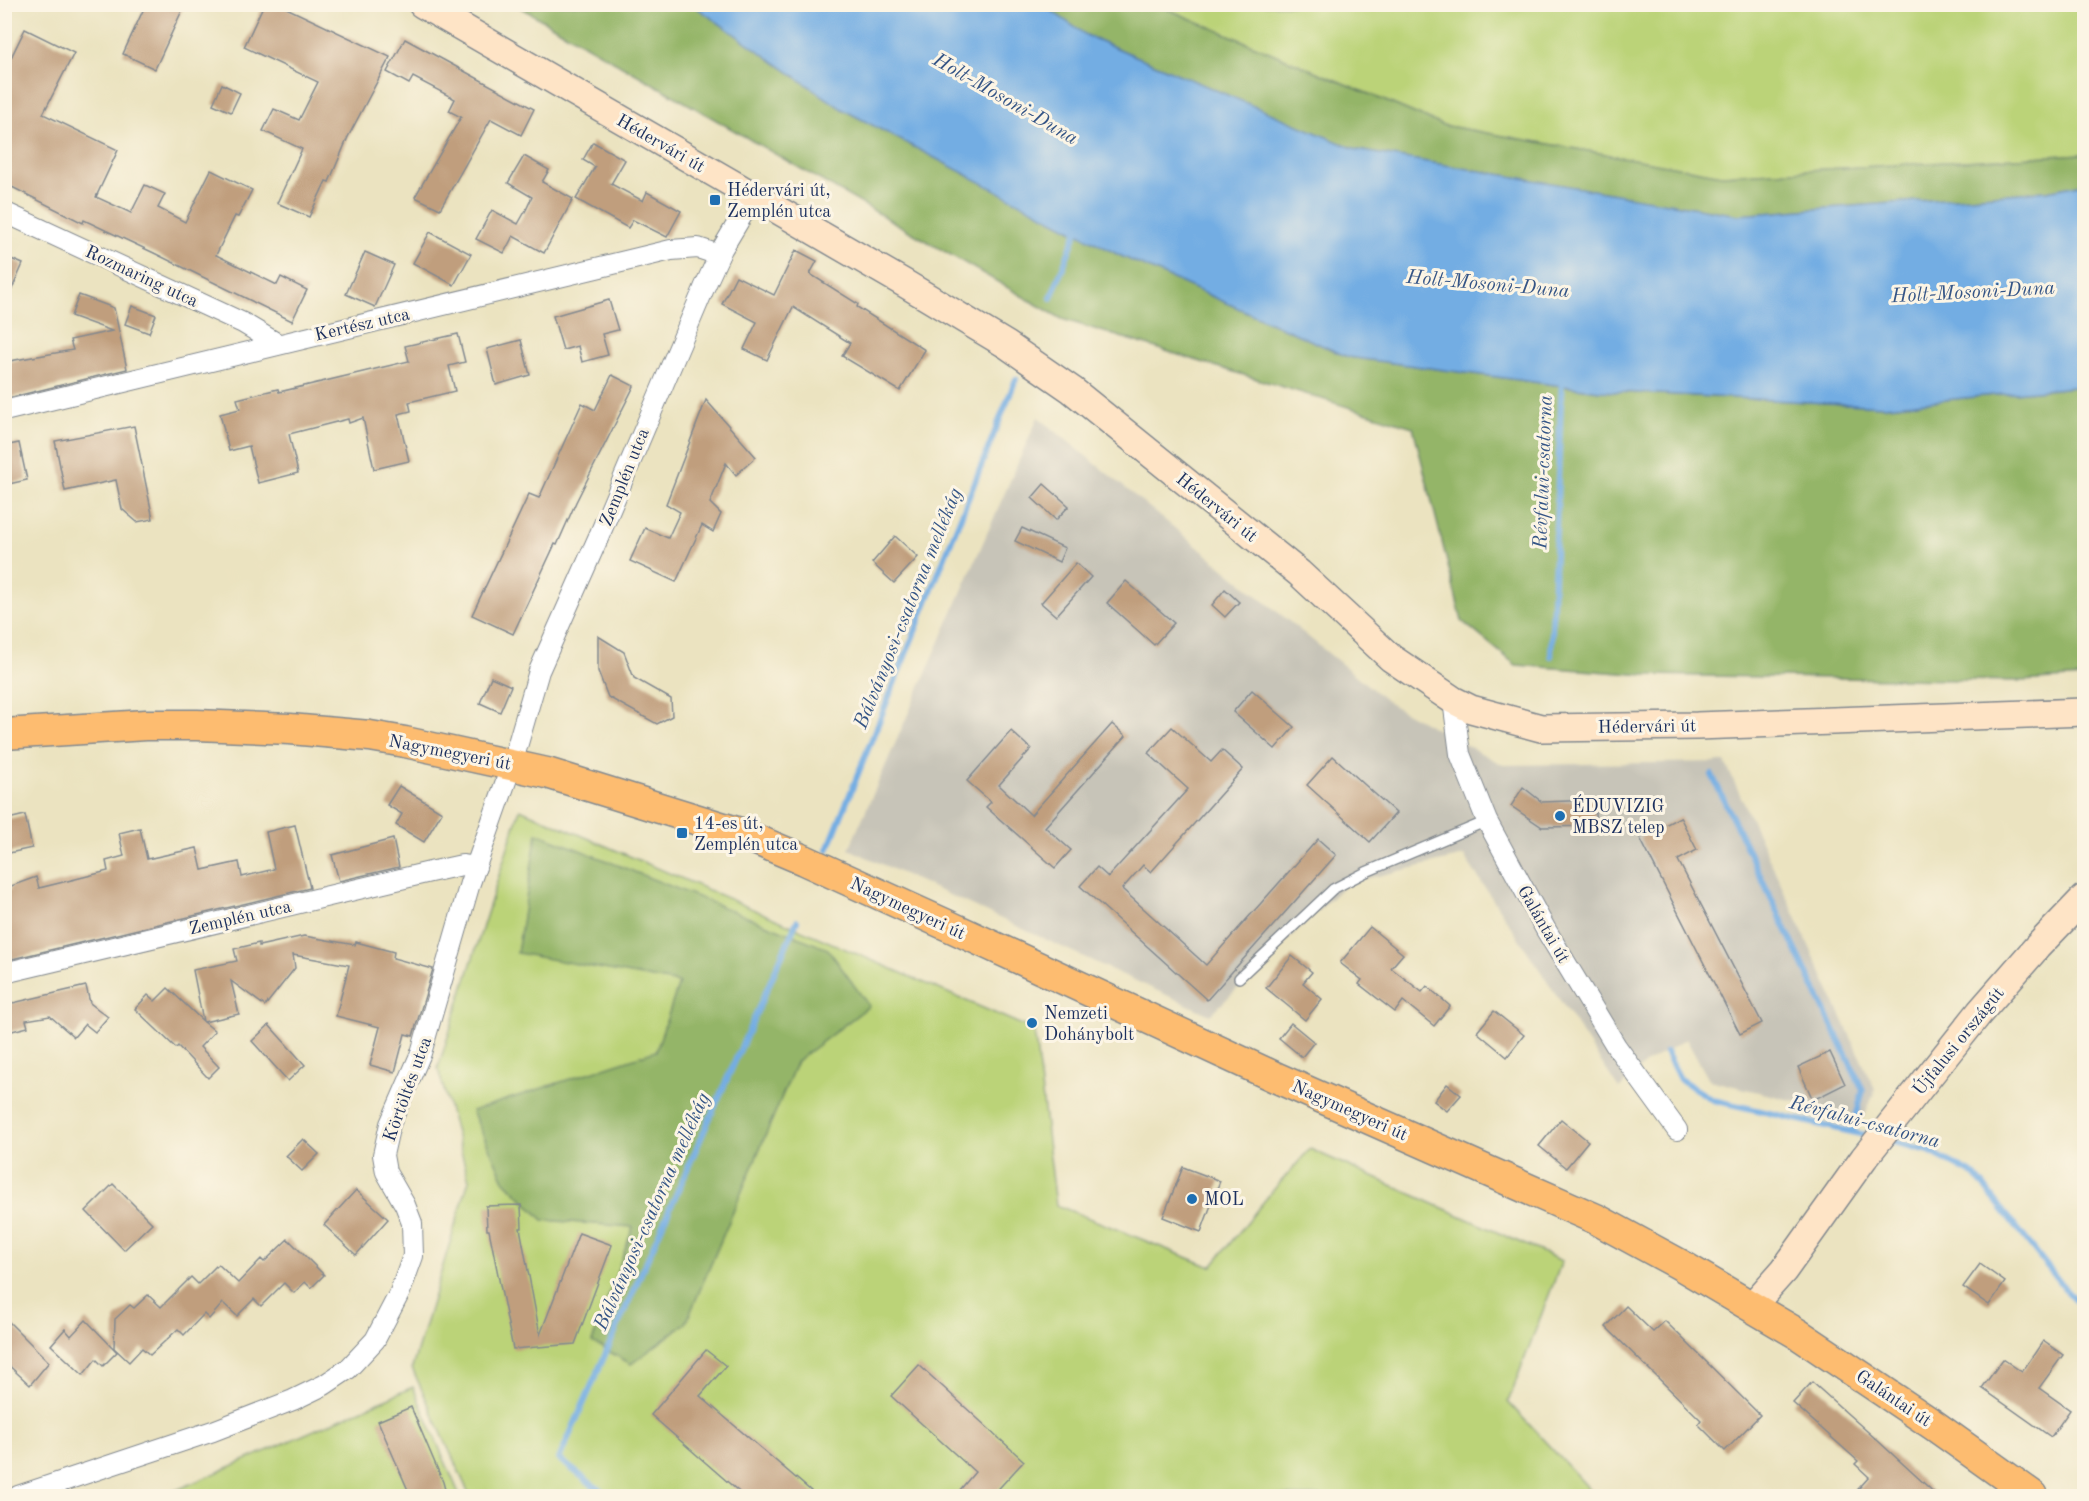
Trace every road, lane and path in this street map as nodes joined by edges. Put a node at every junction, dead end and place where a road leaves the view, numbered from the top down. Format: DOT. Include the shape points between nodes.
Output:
graph roads {
  1 [pos="422,4"];
  2 [pos="753,197"];
  3 [pos="4,212"];
  4 [pos="719,255"];
  5 [pos="278,344"];
  6 [pos="4,411"];
  7 [pos="1453,700"];
  8 [pos="2085,712"];
  9 [pos="4,734"];
  10 [pos="512,764"];
  11 [pos="1486,821"];
  12 [pos="476,867"];
  13 [pos="2085,898"];
  14 [pos="4,973"];
  15 [pos="1239,978"];
  16 [pos="1677,1130"];
  17 [pos="1752,1306"];
  18 [pos="18,1497"];
  19 [pos="2033,1497"];
  1 -- 2 [label="street, Hédervári út"];
  2 -- 4 [label="street, Zemplén utca"];
  2 -- 7 [label="street, Hédervári út" via="981,328 1071,390 1299,573 1391,658"];
  3 -- 5 [label="street, Rozmaring utca" via="243,323"];
  4 -- 5 [label="street, Kertész utca" via="698,249 671,250"];
  4 -- 10 [label="street, Zemplén utca" via="539,671"];
  5 -- 6 [label="street, Kertész utca"];
  7 -- 8 [label="street, Hédervári út" via="1471,709 1541,728"];
  7 -- 11 [label="street, Galántai út" via="1460,754"];
  9 -- 10 [label="main road, Nagymegyeri út" via="146,725 290,729 393,740"];
  10 -- 12 [label="street, Körtöltés utca"];
  10 -- 17 [label="main road, Nagymegyeri út" via="740,833 804,860 1277,1078 1596,1219"];
  11 -- 15 [label="lane" via="1333,889"];
  11 -- 16 [label="street, Galántai út" via="1616,1046"];
  12 -- 14 [label="street, Zemplén utca" via="462,865 430,872"];
  12 -- 18 [label="street, Körtöltés utca" via="424,1044 386,1140 386,1172 412,1223 413,1248 400,1292 375,1340 348,1370 293,1400"];
  13 -- 17 [label="street, Újfalusi országút" via="1980,1012 1864,1158 1784,1270"];
  17 -- 19 [label="main road, Galántai út" via="1935,1426"];
}
